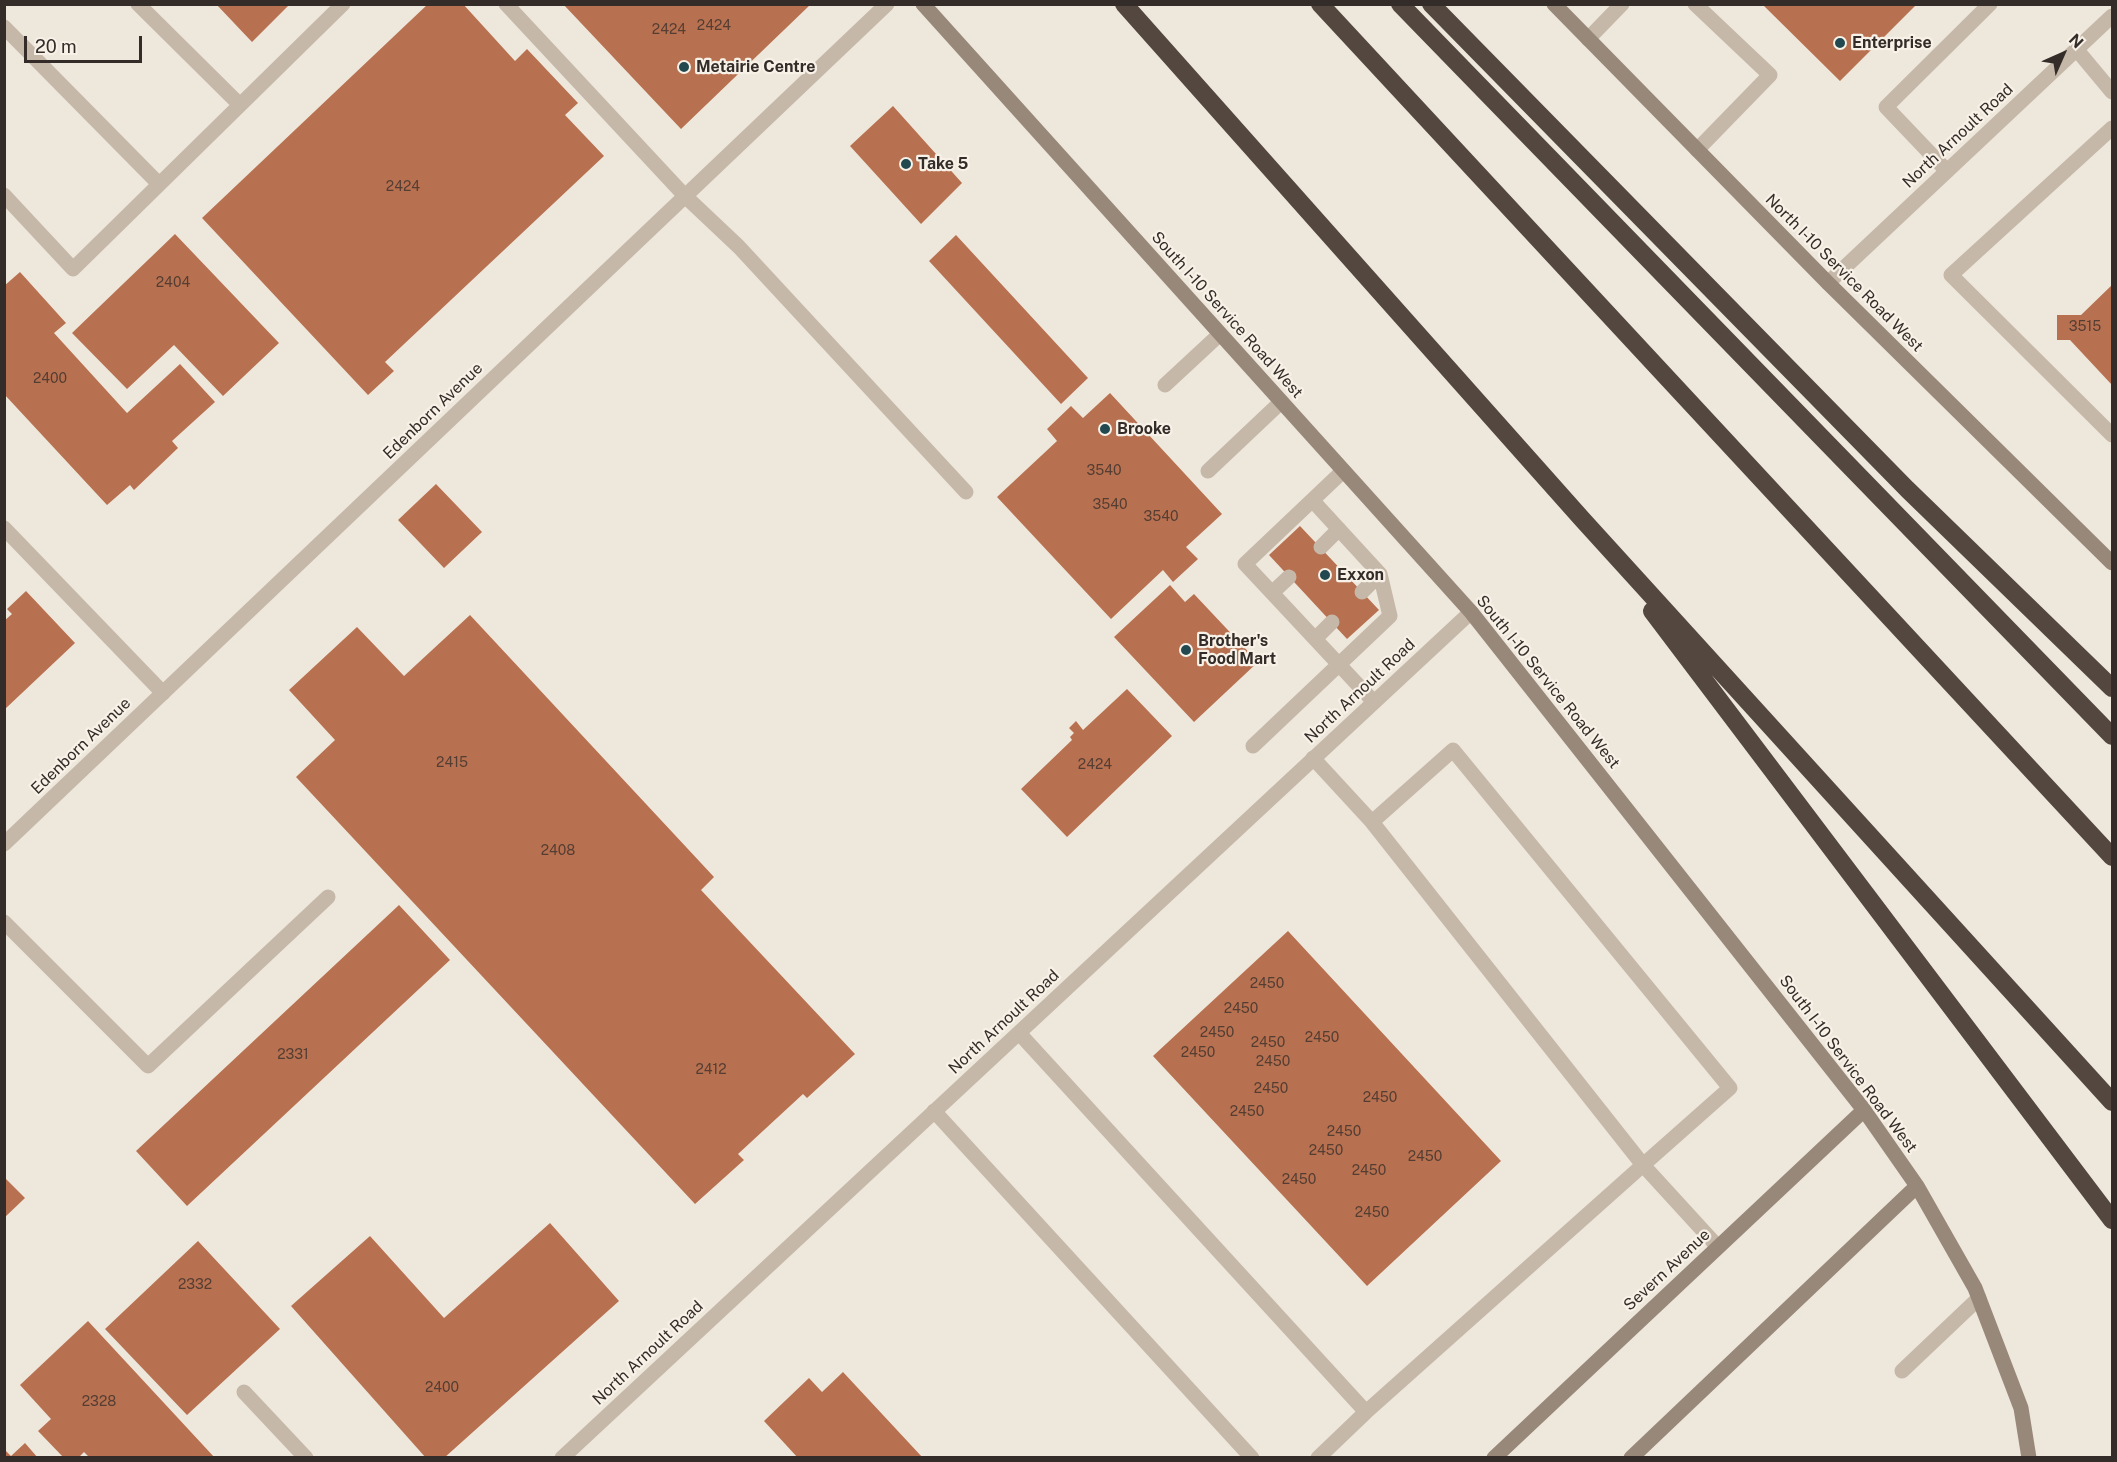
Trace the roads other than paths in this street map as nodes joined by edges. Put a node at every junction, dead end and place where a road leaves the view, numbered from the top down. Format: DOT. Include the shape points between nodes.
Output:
graph roads {
  1 [pos="138,4"];
  2 [pos="343,4"];
  3 [pos="506,4"];
  4 [pos="887,4"];
  5 [pos="923,4"];
  6 [pos="1124,4"];
  7 [pos="1320,4"];
  8 [pos="1400,4"];
  9 [pos="1431,4"];
  10 [pos="1554,4"];
  11 [pos="1622,4"];
  12 [pos="1695,4"];
  13 [pos="1990,4"];
  14 [pos="2112,16"];
  15 [pos="4,27"];
  16 [pos="1588,39"];
  17 [pos="2077,50"];
  18 [pos="2112,92"];
  19 [pos="240,105"];
  20 [pos="2112,128"];
  21 [pos="1697,150"];
  22 [pos="1947,171"];
  23 [pos="159,184"];
  24 [pos="4,195"];
  25 [pos="685,196"];
  26 [pos="1828,283"];
  27 [pos="1220,334"];
  28 [pos="1166,385"];
  29 [pos="1281,402"];
  30 [pos="2112,435"];
  31 [pos="1208,471"];
  32 [pos="1343,471"];
  33 [pos="966,492"];
  34 [pos="1312,501"];
  35 [pos="1582,519"];
  36 [pos="4,528"];
  37 [pos="1339,529"];
  38 [pos="1321,547"];
  39 [pos="2112,563"];
  40 [pos="1380,574"];
  41 [pos="1289,577"];
  42 [pos="1273,592"];
  43 [pos="1362,592"];
  44 [pos="1471,612"];
  45 [pos="1332,622"];
  46 [pos="1316,638"];
  47 [pos="1340,664"];
  48 [pos="2112,688"];
  49 [pos="163,693"];
  50 [pos="1374,702"];
  51 [pos="2112,736"];
  52 [pos="1253,746"];
  53 [pos="1313,759"];
  54 [pos="1372,822"];
  55 [pos="4,844"];
  56 [pos="2112,857"];
  57 [pos="328,897"];
  58 [pos="4,922"];
  59 [pos="1018,1033"];
  60 [pos="2112,1102"];
  61 [pos="1864,1110"];
  62 [pos="934,1111"];
  63 [pos="1643,1165"];
  64 [pos="1917,1186"];
  65 [pos="2112,1220"];
  66 [pos="1718,1247"];
  67 [pos="1979,1298"];
  68 [pos="1902,1371"];
  69 [pos="244,1392"];
  70 [pos="1366,1412"];
  71 [pos="306,1458"];
  72 [pos="562,1458"];
  73 [pos="1252,1458"];
  74 [pos="1318,1458"];
  75 [pos="1494,1458"];
  76 [pos="1631,1458"];
  77 [pos="2029,1458"];
  1 -- 19 [label="street"];
  2 -- 19 [label="street"];
  3 -- 25 [label="street"];
  4 -- 25 [label="street, Edenborn Avenue"];
  5 -- 27 [label="street, South I-10 Service Road West"];
  6 -- 35 [label="highway"];
  7 -- 56 [label="highway"];
  8 -- 51 [label="highway"];
  9 -- 48 [label="highway" via="1899,481"];
  10 -- 16 [label="street, North I-10 Service Road West"];
  11 -- 16 [label="street"];
  12 -- 21 [label="street" via="1770,75"];
  13 -- 22 [label="street" via="1886,107"];
  14 -- 17 [label="street, North Arnoult Road"];
  15 -- 23 [label="street"];
  16 -- 21 [label="street, North I-10 Service Road West"];
  17 -- 18 [label="street"];
  17 -- 22 [label="street, North Arnoult Road"];
  19 -- 23 [label="street"];
  20 -- 30 [label="street" via="1951,275"];
  21 -- 26 [label="street, North I-10 Service Road West"];
  22 -- 26 [label="street, North Arnoult Road"];
  23 -- 24 [label="street" via="73,269"];
  25 -- 33 [label="street" via="739,247"];
  25 -- 49 [label="street, Edenborn Avenue"];
  26 -- 39 [label="street, North I-10 Service Road West"];
  27 -- 28 [label="street"];
  27 -- 29 [label="street, South I-10 Service Road West"];
  29 -- 31 [label="street"];
  29 -- 32 [label="street, South I-10 Service Road West"];
  32 -- 34 [label="street"];
  32 -- 44 [label="street, South I-10 Service Road West"];
  34 -- 37 [label="street"];
  34 -- 42 [label="street" via="1245,564"];
  35 -- 60 [label="highway"];
  35 -- 65 [label="highway"];
  36 -- 49 [label="street"];
  37 -- 38 [label="street"];
  37 -- 40 [label="street"];
  40 -- 43 [label="street"];
  40 -- 47 [label="street" via="1390,616"];
  41 -- 42 [label="street"];
  42 -- 46 [label="street"];
  44 -- 50 [label="street, North Arnoult Road"];
  44 -- 61 [label="street, South I-10 Service Road West"];
  45 -- 46 [label="street"];
  46 -- 47 [label="street"];
  47 -- 50 [label="street"];
  47 -- 52 [label="street"];
  49 -- 55 [label="street, Edenborn Avenue"];
  50 -- 53 [label="street, North Arnoult Road"];
  53 -- 54 [label="street"];
  53 -- 59 [label="street, North Arnoult Road"];
  54 -- 63 [label="street"];
  54 -- 63 [label="street" via="1453,750 1730,1088"];
  57 -- 58 [label="street" via="148,1066"];
  59 -- 62 [label="street, North Arnoult Road"];
  59 -- 70 [label="street"];
  61 -- 64 [label="street, South I-10 Service Road West"];
  61 -- 66 [label="street, Severn Avenue"];
  62 -- 72 [label="street, North Arnoult Road"];
  62 -- 73 [label="street"];
  63 -- 66 [label="street"];
  63 -- 70 [label="street"];
  64 -- 67 [label="street, South I-10 Service Road West"];
  64 -- 76 [label="street"];
  66 -- 75 [label="street, Severn Avenue"];
  67 -- 68 [label="street"];
  67 -- 77 [label="street, South I-10 Service Road West" via="2020,1408"];
  69 -- 71 [label="street"];
  70 -- 74 [label="street"];
}
